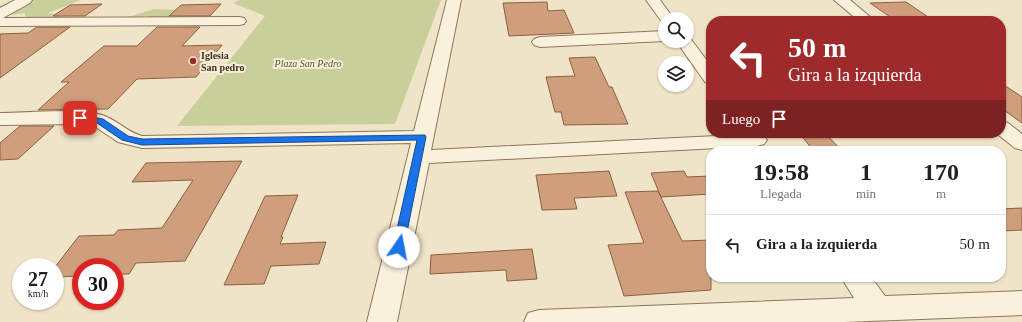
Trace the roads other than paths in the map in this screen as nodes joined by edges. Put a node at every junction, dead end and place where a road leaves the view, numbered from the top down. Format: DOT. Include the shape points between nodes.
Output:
graph roads {
  1 [pos="25,0"];
  2 [pos="454,0"];
  3 [pos="653,0"];
  4 [pos="841,0"];
  5 [pos="662,12"];
  6 [pos="0,14"];
  7 [pos="862,16"];
  8 [pos="239,21"];
  9 [pos="0,22"];
  10 [pos="658,36"];
  11 [pos="540,42"];
  12 [pos="689,48"];
  13 [pos="706,71"];
  14 [pos="0,119"];
  15 [pos="1006,131"];
  16 [pos="758,141"];
  17 [pos="1022,144"];
  18 [pos="420,147"];
  19 [pos="859,282"];
  20 [pos="1022,303"];
  21 [pos="878,308"];
  22 [pos="382,322"];
  23 [pos="539,322"];
  1 -- 6 [label="street"];
  2 -- 18 [label="street"];
  3 -- 5 [label="street"];
  4 -- 7 [label="street"];
  8 -- 9 [label="street"];
  10 -- 11 [label="street"];
  12 -- 13 [label="street"];
  14 -- 18 [label="street" via="80,118 100,121 125,138 142,142"];
  15 -- 17 [label="street"];
  16 -- 18 [label="street"];
  18 -- 22 [label="street"];
  19 -- 21 [label="street"];
  20 -- 21 [label="street"];
  21 -- 23 [label="street"];
}
